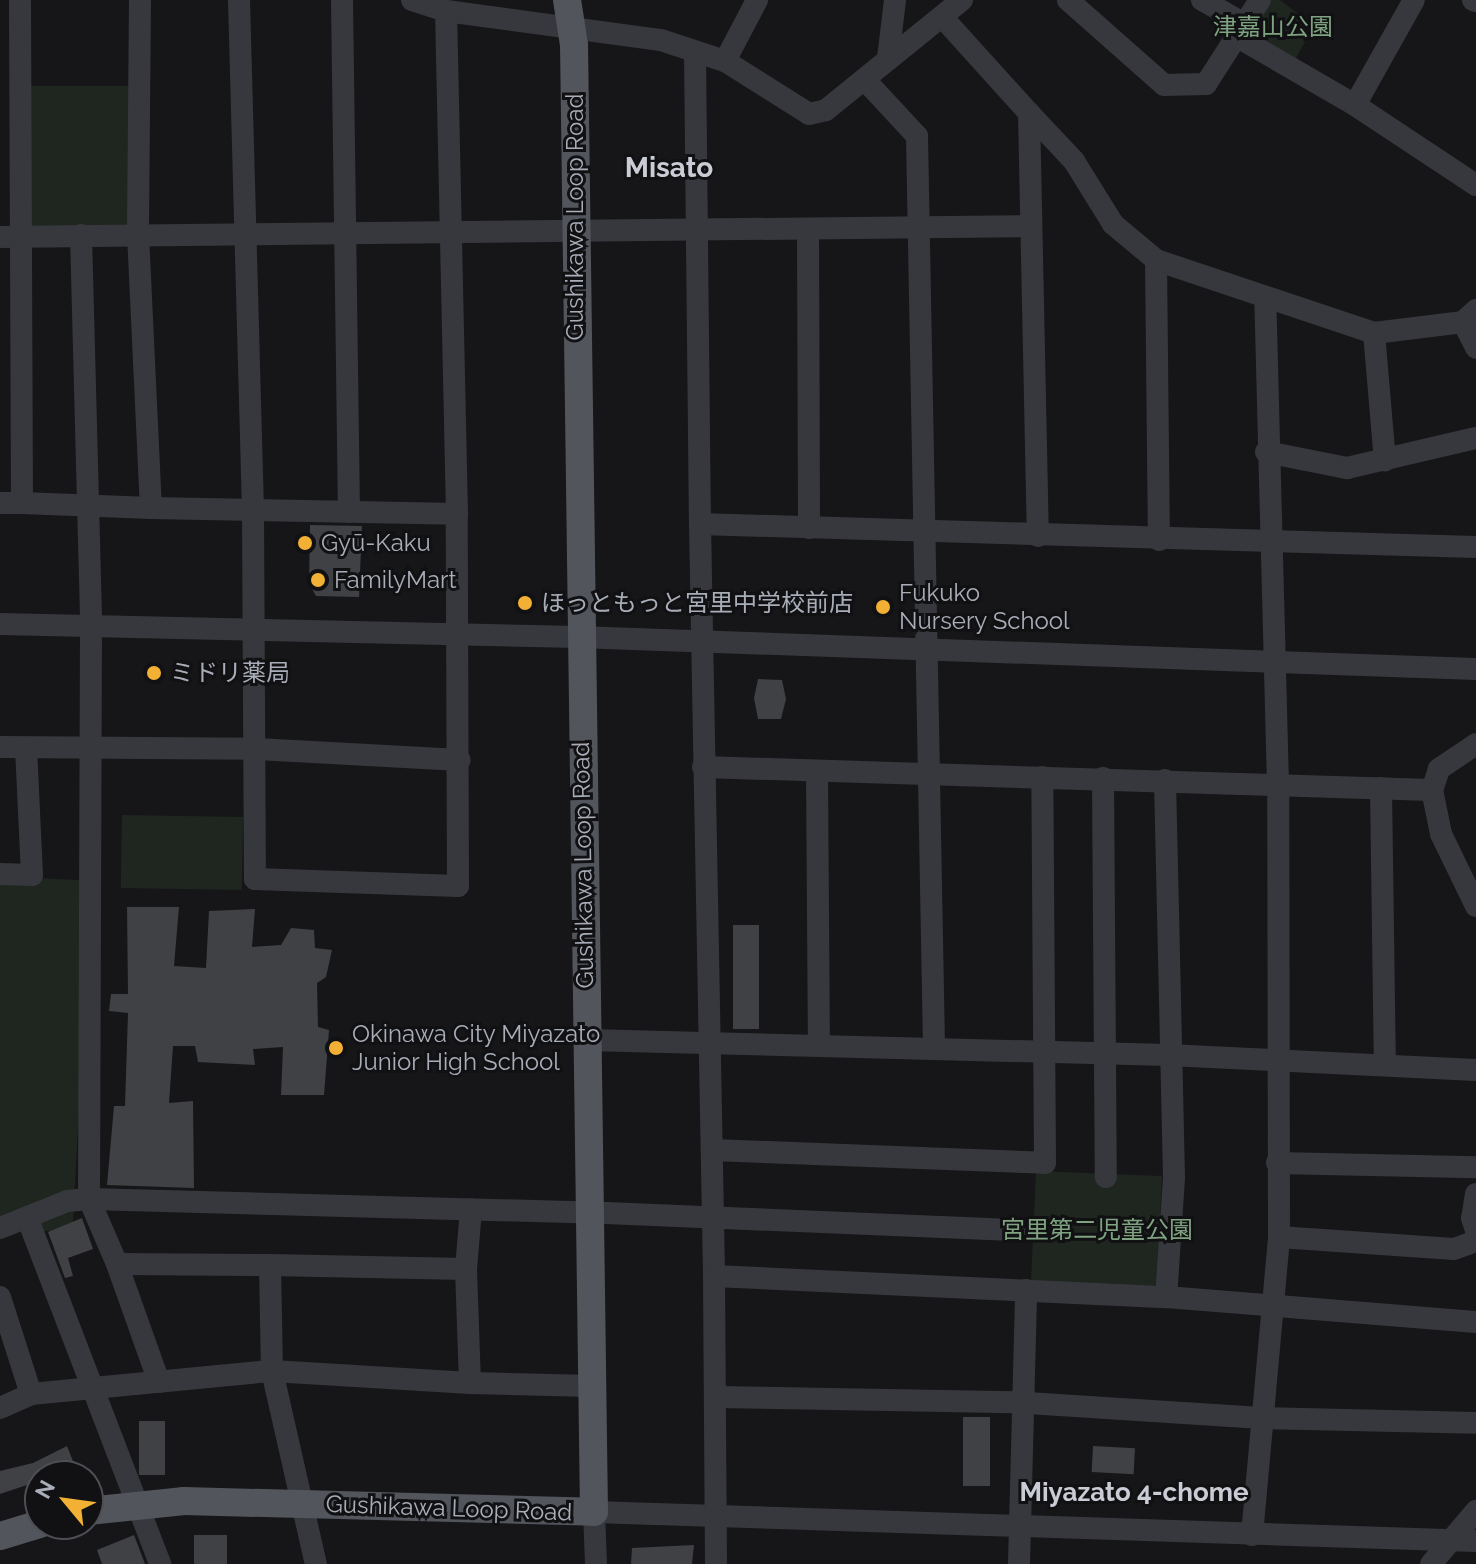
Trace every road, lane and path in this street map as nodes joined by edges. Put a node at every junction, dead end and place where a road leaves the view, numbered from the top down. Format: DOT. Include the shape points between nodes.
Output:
graph roads {
  1 [pos="20,0"];
  2 [pos="140,0"];
  3 [pos="239,0"];
  4 [pos="342,0"];
  5 [pos="412,0"];
  6 [pos="757,0"];
  7 [pos="895,0"];
  8 [pos="962,0"];
  9 [pos="1068,0"];
  10 [pos="1202,0"];
  11 [pos="1260,0"];
  12 [pos="1414,0"];
  13 [pos="446,11"];
  14 [pos="568,14"];
  15 [pos="944,19"];
  16 [pos="1239,30"];
  17 [pos="695,52"];
  18 [pos="888,58"];
  19 [pos="725,61"];
  20 [pos="865,80"];
  21 [pos="1355,105"];
  22 [pos="1029,113"];
  23 [pos="1476,185"];
  24 [pos="918,226"];
  25 [pos="1030,226"];
  26 [pos="808,229"];
  27 [pos="695,230"];
  28 [pos="342,233"];
  29 [pos="448,233"];
  30 [pos="574,233"];
  31 [pos="138,234"];
  32 [pos="242,234"];
  33 [pos="81,235"];
  34 [pos="11,237"];
  35 [pos="1156,260"];
  36 [pos="1265,299"];
  37 [pos="1470,316"];
  38 [pos="1374,333"];
  39 [pos="1476,348"];
  40 [pos="1476,439"];
  41 [pos="1266,452"];
  42 [pos="1385,461"];
  43 [pos="11,503"];
  44 [pos="151,508"];
  45 [pos="84,510"];
  46 [pos="253,511"];
  47 [pos="349,512"];
  48 [pos="457,514"];
  49 [pos="700,524"];
  50 [pos="809,528"];
  51 [pos="923,533"];
  52 [pos="1038,536"];
  53 [pos="1159,540"];
  54 [pos="1268,545"];
  55 [pos="1476,547"];
  56 [pos="0,624"];
  57 [pos="91,626"];
  58 [pos="254,630"];
  59 [pos="457,635"];
  60 [pos="578,637"];
  61 [pos="700,644"];
  62 [pos="927,653"];
  63 [pos="1272,663"];
  64 [pos="1476,669"];
  65 [pos="1476,744"];
  66 [pos="91,746"];
  67 [pos="0,747"];
  68 [pos="26,748"];
  69 [pos="257,749"];
  70 [pos="460,760"];
  71 [pos="703,767"];
  72 [pos="817,771"];
  73 [pos="931,772"];
  74 [pos="1042,777"];
  75 [pos="1103,778"];
  76 [pos="1165,780"];
  77 [pos="1278,785"];
  78 [pos="1381,788"];
  79 [pos="1432,790"];
  80 [pos="0,874"];
  81 [pos="1476,906"];
  82 [pos="587,1040"];
  83 [pos="710,1041"];
  84 [pos="819,1045"];
  85 [pos="934,1048"];
  86 [pos="1044,1052"];
  87 [pos="1104,1053"];
  88 [pos="1168,1055"];
  89 [pos="1276,1061"];
  90 [pos="1385,1065"];
  91 [pos="1476,1070"];
  92 [pos="713,1150"];
  93 [pos="1277,1163"];
  94 [pos="1476,1167"];
  95 [pos="1106,1177"];
  96 [pos="1476,1194"];
  97 [pos="89,1199"];
  98 [pos="471,1209"];
  99 [pos="588,1212"];
  100 [pos="27,1217"];
  101 [pos="713,1217"];
  102 [pos="0,1228"];
  103 [pos="1476,1230"];
  104 [pos="1031,1231"];
  105 [pos="1279,1237"];
  106 [pos="1476,1241"];
  107 [pos="117,1264"];
  108 [pos="270,1265"];
  109 [pos="466,1269"];
  110 [pos="714,1276"];
  111 [pos="1026,1290"];
  112 [pos="0,1296"];
  113 [pos="1166,1297"];
  114 [pos="1274,1305"];
  115 [pos="1476,1322"];
  116 [pos="272,1371"];
  117 [pos="159,1382"];
  118 [pos="470,1383"];
  119 [pos="592,1386"];
  120 [pos="95,1388"];
  121 [pos="31,1394"];
  122 [pos="715,1397"];
  123 [pos="1023,1402"];
  124 [pos="0,1408"];
  125 [pos="1261,1418"];
  126 [pos="1476,1423"];
  127 [pos="138,1503"];
  128 [pos="301,1504"];
  129 [pos="104,1508"];
  130 [pos="1476,1511"];
  131 [pos="594,1512"];
  132 [pos="714,1517"];
  133 [pos="1020,1528"];
  134 [pos="24,1529"];
  135 [pos="1252,1535"];
  136 [pos="0,1536"];
  137 [pos="1450,1540"];
  138 [pos="1476,1541"];
  139 [pos="160,1564"];
  140 [pos="316,1564"];
  141 [pos="596,1564"];
  142 [pos="716,1564"];
  143 [pos="1019,1564"];
  144 [pos="1431,1564"];
  1 -- 34 [label="street"];
  2 -- 31 [label="street"];
  3 -- 32 [label="street"];
  4 -- 28 [label="street"];
  5 -- 13 [label="street"];
  6 -- 19 [label="street"];
  7 -- 18 [label="street"];
  8 -- 15 [label="street"];
  9 -- 16 [label="street" via="1164,85 1206,84"];
  10 -- 16 [label="street"];
  11 -- 16 [label="street"];
  12 -- 21 [label="street"];
  13 -- 14 [label="street"];
  13 -- 29 [label="street"];
  14 -- 17 [label="street"];
  14 -- 30 [label="main road, Gushikawa Loop Road" via="574,45"];
  15 -- 18 [label="street"];
  15 -- 22 [label="street"];
  16 -- 21 [label="street"];
  17 -- 19 [label="street"];
  17 -- 27 [label="street"];
  18 -- 20 [label="street"];
  19 -- 20 [label="street" via="809,114 826,110"];
  20 -- 24 [label="street" via="917,136"];
  21 -- 23 [label="street"];
  22 -- 25 [label="street"];
  22 -- 35 [label="street" via="1074,161 1113,224"];
  24 -- 25 [label="street"];
  24 -- 26 [label="street"];
  24 -- 51 [label="street"];
  25 -- 52 [label="street"];
  26 -- 27 [label="street"];
  26 -- 50 [label="street"];
  27 -- 30 [label="street"];
  27 -- 49 [label="street"];
  28 -- 29 [label="street"];
  28 -- 32 [label="street"];
  28 -- 47 [label="street"];
  29 -- 30 [label="street"];
  29 -- 48 [label="street"];
  30 -- 60 [label="main road, Gushikawa Loop Road"];
  31 -- 32 [label="street"];
  31 -- 33 [label="street"];
  31 -- 44 [label="street"];
  32 -- 46 [label="street"];
  33 -- 34 [label="street"];
  33 -- 45 [label="street"];
  34 -- 43 [label="street"];
  35 -- 36 [label="street"];
  35 -- 53 [label="street"];
  36 -- 38 [label="street"];
  36 -- 41 [label="street"];
  37 -- 38 [label="street"];
  37 -- 39 [label="street"];
  38 -- 42 [label="street"];
  40 -- 42 [label="street"];
  41 -- 42 [label="street" via="1347,468"];
  41 -- 54 [label="street"];
  43 -- 45 [label="street"];
  44 -- 45 [label="street"];
  44 -- 46 [label="street"];
  45 -- 57 [label="street"];
  46 -- 47 [label="street"];
  46 -- 58 [label="street"];
  47 -- 48 [label="street"];
  48 -- 59 [label="street"];
  49 -- 50 [label="street"];
  49 -- 61 [label="street"];
  50 -- 51 [label="street"];
  51 -- 52 [label="street"];
  51 -- 62 [label="street"];
  52 -- 53 [label="street"];
  53 -- 54 [label="street"];
  54 -- 55 [label="street"];
  54 -- 63 [label="street"];
  56 -- 57 [label="street"];
  57 -- 58 [label="street"];
  57 -- 66 [label="street"];
  58 -- 59 [label="street"];
  58 -- 69 [label="street"];
  59 -- 60 [label="street"];
  59 -- 70 [label="street"];
  60 -- 61 [label="street"];
  60 -- 82 [label="main road, Gushikawa Loop Road"];
  61 -- 62 [label="street"];
  61 -- 71 [label="street"];
  62 -- 63 [label="street"];
  62 -- 73 [label="street"];
  63 -- 64 [label="street"];
  63 -- 77 [label="street"];
  65 -- 79 [label="street" via="1439,769"];
  66 -- 68 [label="street"];
  66 -- 69 [label="street"];
  66 -- 97 [label="street"];
  67 -- 68 [label="street"];
  68 -- 80 [label="street" via="32,875"];
  69 -- 70 [label="street"];
  69 -- 70 [label="street" via="255,879 458,886"];
  71 -- 72 [label="street"];
  71 -- 83 [label="street"];
  72 -- 73 [label="street"];
  72 -- 84 [label="street"];
  73 -- 74 [label="street"];
  73 -- 85 [label="street"];
  74 -- 75 [label="street"];
  74 -- 86 [label="street"];
  75 -- 76 [label="street"];
  75 -- 87 [label="street"];
  76 -- 77 [label="street"];
  76 -- 88 [label="street"];
  77 -- 78 [label="street"];
  77 -- 89 [label="street"];
  78 -- 79 [label="street"];
  78 -- 90 [label="street"];
  79 -- 81 [label="street" via="1441,834"];
  82 -- 83 [label="street"];
  82 -- 99 [label="main road, Gushikawa Loop Road"];
  83 -- 84 [label="street"];
  83 -- 92 [label="street"];
  84 -- 85 [label="street"];
  85 -- 86 [label="street"];
  86 -- 87 [label="street"];
  86 -- 92 [label="street" via="1045,1163"];
  87 -- 88 [label="street"];
  87 -- 95 [label="street"];
  88 -- 89 [label="street"];
  88 -- 113 [label="street" via="1174,1178"];
  89 -- 90 [label="street"];
  89 -- 93 [label="street"];
  90 -- 91 [label="street"];
  92 -- 101 [label="street"];
  93 -- 94 [label="street"];
  93 -- 105 [label="street"];
  96 -- 103 [label="street"];
  97 -- 98 [label="street"];
  97 -- 100 [label="street" via="67,1201"];
  97 -- 107 [label="street"];
  98 -- 99 [label="street"];
  98 -- 109 [label="street"];
  99 -- 101 [label="street"];
  99 -- 119 [label="main road, Gushikawa Loop Road"];
  100 -- 102 [label="street"];
  100 -- 120 [label="street"];
  101 -- 104 [label="street"];
  101 -- 110 [label="street"];
  105 -- 106 [label="street" via="1454,1249"];
  105 -- 114 [label="street"];
  107 -- 108 [label="street"];
  107 -- 117 [label="street"];
  108 -- 109 [label="street"];
  108 -- 116 [label="street"];
  109 -- 118 [label="street"];
  110 -- 111 [label="street"];
  110 -- 122 [label="street"];
  111 -- 113 [label="street"];
  111 -- 123 [label="street"];
  112 -- 121 [label="street"];
  113 -- 114 [label="street"];
  114 -- 115 [label="street"];
  114 -- 125 [label="street"];
  116 -- 117 [label="street"];
  116 -- 118 [label="street"];
  116 -- 128 [label="street"];
  117 -- 120 [label="street"];
  118 -- 119 [label="street"];
  119 -- 131 [label="main road, Gushikawa Loop Road"];
  120 -- 121 [label="street"];
  120 -- 127 [label="street"];
  121 -- 124 [label="street"];
  122 -- 123 [label="street"];
  122 -- 132 [label="street"];
  123 -- 125 [label="street"];
  123 -- 133 [label="street"];
  125 -- 126 [label="street"];
  125 -- 135 [label="street"];
  127 -- 128 [label="main road, Gushikawa Loop Road"];
  127 -- 129 [label="main road, Gushikawa Loop Road"];
  127 -- 139 [label="street"];
  128 -- 131 [label="main road, Gushikawa Loop Road"];
  128 -- 140 [label="street"];
  130 -- 137 [label="street"];
  131 -- 132 [label="street"];
  131 -- 141 [label="street"];
  132 -- 133 [label="street"];
  132 -- 142 [label="street"];
  133 -- 135 [label="street"];
  133 -- 143 [label="street"];
  134 -- 136 [label="main road"];
  135 -- 137 [label="street"];
  137 -- 138 [label="street"];
  137 -- 144 [label="street"];
}
